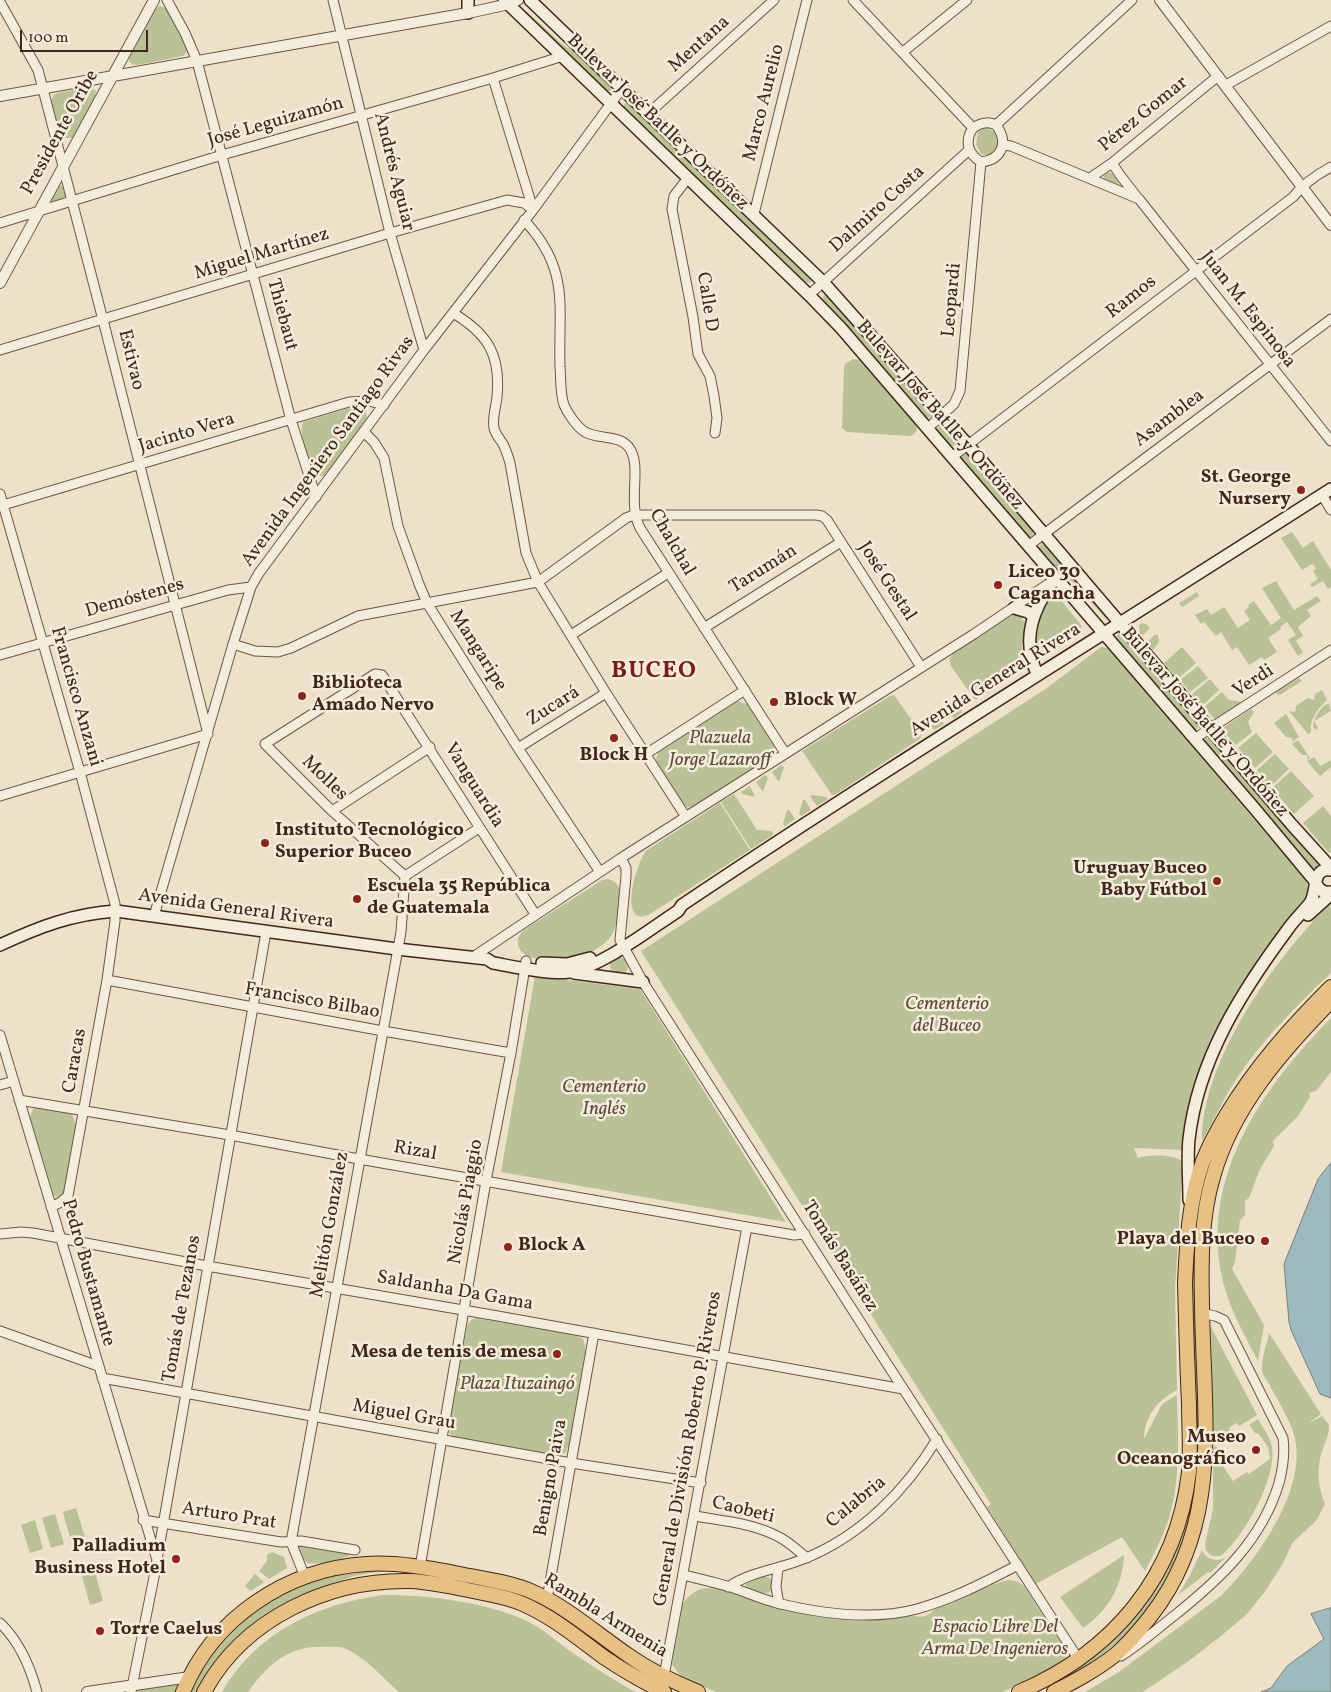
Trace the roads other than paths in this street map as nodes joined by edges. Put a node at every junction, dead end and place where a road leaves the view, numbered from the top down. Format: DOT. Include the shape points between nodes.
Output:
graph roads {
  1 [pos="154,0"];
  2 [pos="166,0"];
  3 [pos="333,0"];
  4 [pos="468,0"];
  5 [pos="530,0"];
  6 [pos="774,0"];
  7 [pos="807,0"];
  8 [pos="853,0"];
  9 [pos="967,0"];
  10 [pos="1132,0"];
  11 [pos="1160,0"];
  12 [pos="510,1"];
  13 [pos="0,2"];
  14 [pos="468,13"];
  15 [pos="1331,26"];
  16 [pos="342,35"];
  17 [pos="903,52"];
  18 [pos="563,56"];
  19 [pos="197,61"];
  20 [pos="113,76"];
  21 [pos="1218,76"];
  22 [pos="494,78"];
  23 [pos="1226,85"];
  24 [pos="623,87"];
  25 [pos="43,89"];
  26 [pos="0,96"];
  27 [pos="611,102"];
  28 [pos="649,114"];
  29 [pos="362,115"];
  30 [pos="996,125"];
  31 [pos="973,128"];
  32 [pos="1004,145"];
  33 [pos="969,150"];
  34 [pos="222,155"];
  35 [pos="981,162"];
  36 [pos="1112,163"];
  37 [pos="64,166"];
  38 [pos="1331,167"];
  39 [pos="688,178"];
  40 [pos="1090,178"];
  41 [pos="1302,187"];
  42 [pos="1139,199"];
  43 [pos="73,201"];
  44 [pos="533,210"];
  45 [pos="39,211"];
  46 [pos="754,214"];
  47 [pos="524,220"];
  48 [pos="0,223"];
  49 [pos="1331,225"];
  50 [pos="390,232"];
  51 [pos="1196,270"];
  52 [pos="254,274"];
  53 [pos="823,282"];
  54 [pos="0,283"];
  55 [pos="809,295"];
  56 [pos="453,313"];
  57 [pos="1331,319"];
  58 [pos="103,320"];
  59 [pos="0,350"];
  60 [pos="424,350"];
  61 [pos="1270,365"];
  62 [pos="384,405"];
  63 [pos="942,415"];
  64 [pos="291,420"];
  65 [pos="928,428"];
  66 [pos="364,432"];
  67 [pos="715,433"];
  68 [pos="1331,441"];
  69 [pos="968,445"];
  70 [pos="952,457"];
  71 [pos="139,465"];
  72 [pos="1326,492"];
  73 [pos="0,494"];
  74 [pos="316,497"];
  75 [pos="2,506"];
  76 [pos="1331,510"];
  77 [pos="634,515"];
  78 [pos="1044,534"];
  79 [pos="841,542"];
  80 [pos="1028,546"];
  81 [pos="668,573"];
  82 [pos="1055,578"];
  83 [pos="538,582"];
  84 [pos="251,587"];
  85 [pos="427,603"];
  86 [pos="176,605"];
  87 [pos="1014,608"];
  88 [pos="1034,617"];
  89 [pos="1121,623"];
  90 [pos="704,628"];
  91 [pos="1104,633"];
  92 [pos="571,635"];
  93 [pos="42,642"];
  94 [pos="233,644"];
  95 [pos="1331,650"];
  96 [pos="0,655"];
  97 [pos="921,667"];
  98 [pos="1037,674"];
  99 [pos="382,675"];
  100 [pos="745,690"];
  101 [pos="606,693"];
  102 [pos="1210,730"];
  103 [pos="208,734"];
  104 [pos="1194,739"];
  105 [pos="430,747"];
  106 [pos="518,748"];
  107 [pos="785,753"];
  108 [pos="646,754"];
  109 [pos="80,772"];
  110 [pos="0,796"];
  111 [pos="332,810"];
  112 [pos="686,817"];
  113 [pos="479,828"];
  114 [pos="621,858"];
  115 [pos="1331,869"];
  116 [pos="600,872"];
  117 [pos="405,876"];
  118 [pos="1316,884"];
  119 [pos="1331,893"];
  120 [pos="116,911"];
  121 [pos="536,914"];
  122 [pos="154,916"];
  123 [pos="266,932"];
  124 [pos="621,943"];
  125 [pos="0,945"];
  126 [pos="397,949"];
  127 [pos="473,957"];
  128 [pos="525,965"];
  129 [pos="568,973"];
  130 [pos="106,980"];
  131 [pos="643,982"];
  132 [pos="1331,987"];
  133 [pos="1331,1000"];
  134 [pos="254,1008"];
  135 [pos="383,1031"];
  136 [pos="0,1035"];
  137 [pos="511,1053"];
  138 [pos="14,1081"];
  139 [pos="0,1085"];
  140 [pos="19,1100"];
  141 [pos="84,1110"];
  142 [pos="230,1135"];
  143 [pos="359,1159"];
  144 [pos="1199,1175"];
  145 [pos="486,1181"];
  146 [pos="51,1206"];
  147 [pos="1189,1220"];
  148 [pos="747,1227"];
  149 [pos="0,1234"];
  150 [pos="805,1234"];
  151 [pos="61,1238"];
  152 [pos="207,1266"];
  153 [pos="1202,1285"];
  154 [pos="336,1289"];
  155 [pos="465,1310"];
  156 [pos="1202,1313"];
  157 [pos="0,1331"];
  158 [pos="594,1334"];
  159 [pos="723,1356"];
  160 [pos="98,1366"];
  161 [pos="102,1378"];
  162 [pos="903,1389"];
  163 [pos="185,1392"];
  164 [pos="313,1417"];
  165 [pos="442,1439"];
  166 [pos="937,1439"];
  167 [pos="571,1463"];
  168 [pos="700,1483"];
  169 [pos="694,1516"];
  170 [pos="143,1520"];
  171 [pos="163,1523"];
  172 [pos="290,1542"];
  173 [pos="355,1550"];
  174 [pos="807,1558"];
  175 [pos="156,1559"];
  176 [pos="1018,1565"];
  177 [pos="420,1566"];
  178 [pos="778,1568"];
  179 [pos="683,1575"];
  180 [pos="305,1576"];
  181 [pos="728,1586"];
  182 [pos="327,1593"];
  183 [pos="547,1599"];
  184 [pos="779,1604"];
  185 [pos="0,1623"];
  186 [pos="1079,1660"];
  187 [pos="1094,1670"];
  188 [pos="664,1676"];
  189 [pos="190,1677"];
  190 [pos="132,1688"];
  191 [pos="37,1692"];
  192 [pos="87,1692"];
  193 [pos="183,1692"];
  194 [pos="204,1692"];
  195 [pos="664,1692"];
  196 [pos="698,1692"];
  197 [pos="1019,1692"];
  198 [pos="1054,1692"];
  1 -- 20 [label="street, Presidente Oribe"];
  2 -- 19 [label="street, Thiebaut"];
  3 -- 16 [label="street, Andrés Aguiar"];
  4 -- 14 [label="main road"];
  5 -- 24 [label="main road, Bulevar José Batlle y Ordóñez"];
  6 -- 28 [label="street, Mentana"];
  7 -- 46 [label="street, Marco Aurelio"];
  8 -- 17 [label="street"];
  9 -- 17 [label="street"];
  10 -- 30 [label="street"];
  11 -- 21 [label="street"];
  12 -- 14 [label="street"];
  12 -- 18 [label="main road, Bulevar José Batlle y Ordóñez"];
  13 -- 25 [label="street, Estivao" via="38,70"];
  14 -- 16 [label="street"];
  15 -- 23 [label="street"];
  16 -- 19 [label="street"];
  16 -- 29 [label="street, Andrés Aguiar"];
  17 -- 31 [label="street"];
  18 -- 22 [label="street, José Leguizamón"];
  18 -- 27 [label="main road, Bulevar José Batlle y Ordóñez"];
  19 -- 20 [label="street"];
  19 -- 34 [label="street, Thiebaut"];
  20 -- 25 [label="street"];
  20 -- 37 [label="street, Presidente Oribe"];
  21 -- 23 [label="street"];
  21 -- 36 [label="street, Pérez Gomar"];
  22 -- 29 [label="street, José Leguizamón"];
  22 -- 44 [label="street"];
  23 -- 41 [label="street"];
  24 -- 27 [label="street, Avenida Ingeniero Santiago Rivas"];
  24 -- 28 [label="main road, Bulevar José Batlle y Ordóñez"];
  25 -- 26 [label="street"];
  25 -- 37 [label="street, Estivao"];
  27 -- 39 [label="main road, Bulevar José Batlle y Ordóñez"];
  27 -- 44 [label="street, Avenida Ingeniero Santiago Rivas"];
  28 -- 46 [label="main road, Bulevar José Batlle y Ordóñez"];
  29 -- 34 [label="street, José Leguizamón"];
  29 -- 50 [label="street, Andrés Aguiar"];
  30 -- 31 [label="street" via="986,123"];
  30 -- 32 [label="street"];
  31 -- 33 [label="street"];
  32 -- 35 [label="street" via="999,156"];
  32 -- 40 [label="street, Juan M. Espinosa"];
  33 -- 35 [label="street"];
  33 -- 53 [label="street, Dalmiro Costa"];
  34 -- 43 [label="street, José Leguizamón"];
  34 -- 52 [label="street, Thiebaut"];
  35 -- 63 [label="street, Leopardi" via="962,385 957,400"];
  36 -- 40 [label="street, Pérez Gomar"];
  36 -- 42 [label="street, Juan M. Espinosa"];
  37 -- 43 [label="street, Estivao"];
  37 -- 45 [label="street, Presidente Oribe"];
  38 -- 41 [label="street, Ramos"];
  39 -- 55 [label="main road, Bulevar José Batlle y Ordóñez"];
  39 -- 67 [label="street, Calle D" via="674,196 672,209 698,354 710,376 714,396"];
  40 -- 42 [label="street, Juan M. Espinosa"];
  41 -- 49 [label="street"];
  41 -- 51 [label="street, Ramos"];
  42 -- 51 [label="street, Juan M. Espinosa"];
  43 -- 45 [label="street, José Leguizamón"];
  43 -- 58 [label="street, Estivao"];
  44 -- 47 [label="street, Avenida Ingeniero Santiago Rivas"];
  44 -- 50 [label="street, Miguel Martínez" via="524,203 507,200"];
  45 -- 48 [label="street, José Leguizamón"];
  45 -- 54 [label="street, Presidente Oribe"];
  46 -- 53 [label="main road, Bulevar José Batlle y Ordóñez"];
  47 -- 56 [label="street, Avenida Ingeniero Santiago Rivas"];
  47 -- 77 [label="street, Chalchal" via="542,243 559,283 564,404 584,432 621,441 630,448 634,463"];
  50 -- 52 [label="street, Miguel Martínez"];
  50 -- 60 [label="street, Andrés Aguiar"];
  51 -- 61 [label="street, Juan M. Espinosa"];
  51 -- 69 [label="street, Ramos"];
  52 -- 58 [label="street, Miguel Martínez"];
  52 -- 64 [label="street, Thiebaut"];
  53 -- 55 [label="street, Dalmiro Costa"];
  53 -- 63 [label="main road, Bulevar José Batlle y Ordóñez"];
  55 -- 65 [label="main road, Bulevar José Batlle y Ordóñez"];
  56 -- 60 [label="street, Avenida Ingeniero Santiago Rivas"];
  56 -- 83 [label="street" via="479,332 494,356 497,380 494,427 510,462 526,553"];
  57 -- 61 [label="street, Asamblea"];
  58 -- 59 [label="street, Miguel Martínez"];
  58 -- 71 [label="street, Estivao"];
  60 -- 62 [label="street, Avenida Ingeniero Santiago Rivas"];
  61 -- 68 [label="street, Juan M. Espinosa"];
  61 -- 78 [label="street, Asamblea"];
  62 -- 64 [label="street, Jacinto Vera" via="355,401"];
  62 -- 66 [label="street, Avenida Ingeniero Santiago Rivas"];
  63 -- 65 [label="street, Leopardi"];
  63 -- 69 [label="main road, Bulevar José Batlle y Ordóñez"];
  64 -- 71 [label="street, Jacinto Vera"];
  64 -- 74 [label="street, Thiebaut"];
  65 -- 70 [label="main road, Bulevar José Batlle y Ordóñez"];
  66 -- 74 [label="street, Avenida Ingeniero Santiago Rivas"];
  66 -- 85 [label="street, Mangaripe" via="384,458 398,526"];
  69 -- 70 [label="street, Ramos"];
  69 -- 78 [label="main road, Bulevar José Batlle y Ordóñez"];
  70 -- 80 [label="main road, Bulevar José Batlle y Ordóñez"];
  71 -- 75 [label="street, Jacinto Vera"];
  71 -- 86 [label="street, Estivao"];
  72 -- 76 [label="street"];
  72 -- 89 [label="main road, Avenida General Rivera"];
  73 -- 75 [label="street, Francisco Anzani"];
  74 -- 84 [label="street, Avenida Ingeniero Santiago Rivas"];
  75 -- 93 [label="street, Francisco Anzani"];
  77 -- 79 [label="street, José Gestal" via="822,516"];
  77 -- 81 [label="street, Chalchal"];
  77 -- 83 [label="street"];
  78 -- 80 [label="street, Asamblea"];
  78 -- 89 [label="main road, Bulevar José Batlle y Ordóñez"];
  79 -- 90 [label="street, Tarumán"];
  79 -- 97 [label="street, José Gestal"];
  80 -- 82 [label="main road, Bulevar José Batlle y Ordóñez"];
  81 -- 90 [label="street, Chalchal"];
  81 -- 92 [label="street"];
  82 -- 87 [label="street"];
  82 -- 88 [label="main road"];
  82 -- 91 [label="main road, Bulevar José Batlle y Ordóñez"];
  83 -- 85 [label="street"];
  83 -- 92 [label="street"];
  84 -- 86 [label="street, Demóstenes"];
  84 -- 94 [label="street, Avenida Ingeniero Santiago Rivas"];
  85 -- 94 [label="street" via="358,616 285,650 262,652"];
  85 -- 106 [label="street, Mangaripe"];
  86 -- 93 [label="street, Demóstenes"];
  86 -- 103 [label="street, Estivao"];
  87 -- 88 [label="main road"];
  87 -- 97 [label="street"];
  88 -- 98 [label="main road" via="1029,651"];
  89 -- 91 [label="main road, Avenida General Rivera"];
  89 -- 102 [label="main road, Bulevar José Batlle y Ordóñez"];
  90 -- 100 [label="street, Chalchal"];
  91 -- 98 [label="main road, Avenida General Rivera"];
  91 -- 104 [label="main road, Bulevar José Batlle y Ordóñez"];
  92 -- 101 [label="street"];
  93 -- 96 [label="street, Demóstenes"];
  93 -- 109 [label="street, Francisco Anzani"];
  94 -- 103 [label="street, Avenida Ingeniero Santiago Rivas"];
  95 -- 102 [label="street, Verdi"];
  97 -- 107 [label="street"];
  98 -- 124 [label="main road, Avenida General Rivera" via="682,904 674,905"];
  99 -- 105 [label="street, Vanguardia"];
  99 -- 111 [label="street, Molles" via="375,674 265,744"];
  100 -- 107 [label="street, Chalchal"];
  100 -- 108 [label="street"];
  101 -- 106 [label="street, Zucará"];
  101 -- 108 [label="street"];
  102 -- 104 [label="street, Verdi"];
  102 -- 115 [label="main road, Bulevar José Batlle y Ordóñez"];
  103 -- 109 [label="street"];
  103 -- 122 [label="street, Avenida Ingeniero Santiago Rivas"];
  104 -- 118 [label="main road, Bulevar José Batlle y Ordóñez"];
  105 -- 111 [label="street"];
  105 -- 113 [label="street, Vanguardia"];
  106 -- 116 [label="street, Mangaripe"];
  107 -- 112 [label="street"];
  108 -- 112 [label="street"];
  109 -- 110 [label="street"];
  109 -- 120 [label="street, Francisco Anzani"];
  111 -- 117 [label="street, Molles"];
  112 -- 114 [label="street"];
  113 -- 117 [label="street"];
  113 -- 121 [label="street, Vanguardia"];
  114 -- 116 [label="street"];
  114 -- 124 [label="street" via="626,876"];
  115 -- 118 [label="main road" via="1318,873"];
  116 -- 121 [label="street"];
  117 -- 126 [label="street, Melitón González"];
  118 -- 119 [label="main road" via="1322,892"];
  118 -- 147 [label="main road" via="1313,898 1289,927 1238,1004 1204,1072 1189,1142"];
  119 -- 144 [label="main road" via="1283,945 1216,1054 1195,1129 1193,1156"];
  120 -- 122 [label="main road, Avenida General Rivera"];
  120 -- 125 [label="main road, Avenida General Rivera" via="70,917"];
  120 -- 130 [label="street, Caracas"];
  121 -- 127 [label="street"];
  122 -- 123 [label="main road, Avenida General Rivera"];
  123 -- 126 [label="main road, Avenida General Rivera"];
  123 -- 134 [label="street, Tomás de Tezanos"];
  124 -- 128 [label="main road, Avenida General Rivera" via="579,962"];
  124 -- 129 [label="main road, Avenida General Rivera" via="595,964"];
  124 -- 131 [label="street, Tomás Basáñez"];
  126 -- 127 [label="main road, Avenida General Rivera"];
  126 -- 135 [label="street, Melitón González"];
  127 -- 128 [label="main road, Avenida General Rivera" via="487,959 494,956"];
  128 -- 129 [label="main road, Avenida General Rivera"];
  128 -- 137 [label="street, Nicolás Piaggio"];
  129 -- 131 [label="main road"];
  130 -- 134 [label="street, Francisco Bilbao"];
  130 -- 141 [label="street, Caracas"];
  131 -- 150 [label="street, Tomás Basáñez"];
  132 -- 144 [label="main road" via="1282,1038 1239,1095 1207,1150"];
  133 -- 153 [label="main road" via="1272,1066 1228,1138 1210,1190"];
  134 -- 135 [label="street, Francisco Bilbao"];
  134 -- 142 [label="street, Tomás de Tezanos"];
  135 -- 137 [label="street, Francisco Bilbao"];
  135 -- 143 [label="street, Melitón González"];
  136 -- 138 [label="street, Pedro Bustamante"];
  137 -- 145 [label="street, Nicolás Piaggio"];
  138 -- 139 [label="street"];
  138 -- 140 [label="street, Pedro Bustamante"];
  140 -- 141 [label="street, Rizal"];
  140 -- 146 [label="street, Pedro Bustamante"];
  141 -- 142 [label="street, Rizal"];
  141 -- 146 [label="street, Caracas" via="68,1196"];
  142 -- 143 [label="street, Rizal"];
  142 -- 152 [label="street, Tomás de Tezanos"];
  143 -- 145 [label="street, Rizal"];
  143 -- 154 [label="street, Melitón González"];
  144 -- 147 [label="main road"];
  144 -- 153 [label="main road" via="1203,1188 1195,1254"];
  145 -- 148 [label="street, Rizal"];
  145 -- 155 [label="street, Nicolás Piaggio"];
  146 -- 151 [label="street, Pedro Bustamante"];
  147 -- 186 [label="main road" via="1186,1282 1190,1460 1182,1509 1170,1546 1145,1592 1121,1623"];
  148 -- 150 [label="street, Rizal"];
  148 -- 159 [label="street, General de División Roberto P. Riveros"];
  149 -- 151 [label="street, Saldanha Da Gama" via="21,1232"];
  150 -- 162 [label="street, Tomás Basáñez"];
  151 -- 152 [label="street, Saldanha Da Gama"];
  151 -- 160 [label="street, Pedro Bustamante"];
  152 -- 154 [label="street, Saldanha Da Gama"];
  152 -- 163 [label="street, Tomás de Tezanos"];
  153 -- 156 [label="main road"];
  154 -- 155 [label="street, Saldanha Da Gama"];
  154 -- 164 [label="street, Melitón González"];
  155 -- 158 [label="street, Saldanha Da Gama"];
  155 -- 165 [label="street, Nicolás Piaggio"];
  156 -- 187 [label="main road" via="1206,1454 1194,1532 1180,1571 1163,1600 1128,1642"];
  156 -- 187 [label="street" via="1224,1320 1283,1438 1284,1459 1277,1487 1270,1508 1248,1546 1207,1590 1136,1647 1105,1667"];
  157 -- 160 [label="street"];
  158 -- 159 [label="street, Saldanha Da Gama"];
  158 -- 167 [label="street, Benigno Paiva"];
  159 -- 162 [label="street, Saldanha Da Gama"];
  159 -- 168 [label="street, General de División Roberto P. Riveros"];
  160 -- 161 [label="street, Pedro Bustamante"];
  161 -- 163 [label="street, Miguel Grau"];
  161 -- 170 [label="street, Pedro Bustamante"];
  162 -- 166 [label="street, Tomás Basáñez"];
  163 -- 164 [label="street, Miguel Grau"];
  163 -- 171 [label="street, Tomás de Tezanos"];
  164 -- 165 [label="street, Miguel Grau"];
  164 -- 172 [label="street, Melitón González"];
  165 -- 167 [label="street, Miguel Grau"];
  165 -- 177 [label="street, Nicolás Piaggio"];
  166 -- 174 [label="street, Calabria" via="916,1471 886,1505 849,1534"];
  166 -- 176 [label="street, Tomás Basáñez"];
  167 -- 168 [label="street, Miguel Grau"];
  167 -- 183 [label="street, Benigno Paiva"];
  168 -- 169 [label="street, General de División Roberto P. Riveros"];
  169 -- 174 [label="street, Caobeti" via="764,1530 780,1537"];
  169 -- 179 [label="street, General de División Roberto P. Riveros"];
  170 -- 171 [label="street"];
  170 -- 175 [label="street, Pedro Bustamante"];
  171 -- 172 [label="street, Arturo Prat"];
  171 -- 175 [label="street, Tomás de Tezanos"];
  172 -- 173 [label="street"];
  172 -- 180 [label="street"];
  174 -- 178 [label="street, Calabria"];
  175 -- 190 [label="street, Tomás de Tezanos"];
  176 -- 184 [label="street" via="976,1587 906,1611 827,1613"];
  176 -- 186 [label="street, Tomás Basáñez"];
  177 -- 180 [label="main road, Rambla Armenia" via="367,1564"];
  177 -- 182 [label="main road" via="409,1574 364,1577"];
  177 -- 183 [label="main road, Rambla Armenia" via="505,1583"];
  178 -- 181 [label="street, Calabria" via="739,1579"];
  178 -- 184 [label="street" via="776,1587"];
  179 -- 181 [label="street"];
  179 -- 188 [label="street, General de División Roberto P. Riveros"];
  180 -- 189 [label="main road, Rambla Armenia" via="266,1595 240,1614 211,1644"];
  181 -- 184 [label="street"];
  182 -- 194 [label="main road, Rambla Armenia" via="283,1612 251,1635 229,1657"];
  182 -- 195 [label="main road, Rambla Armenia" via="370,1584 412,1581 508,1599 538,1611 608,1660"];
  183 -- 188 [label="main road, Rambla Armenia"];
  185 -- 191 [label="street" via="24,1654"];
  186 -- 197 [label="main road"];
  187 -- 198 [label="main road"];
  188 -- 196 [label="main road, Rambla Armenia"];
  189 -- 190 [label="street"];
  189 -- 193 [label="main road, Rambla Armenia"];
  190 -- 192 [label="street"];
}
